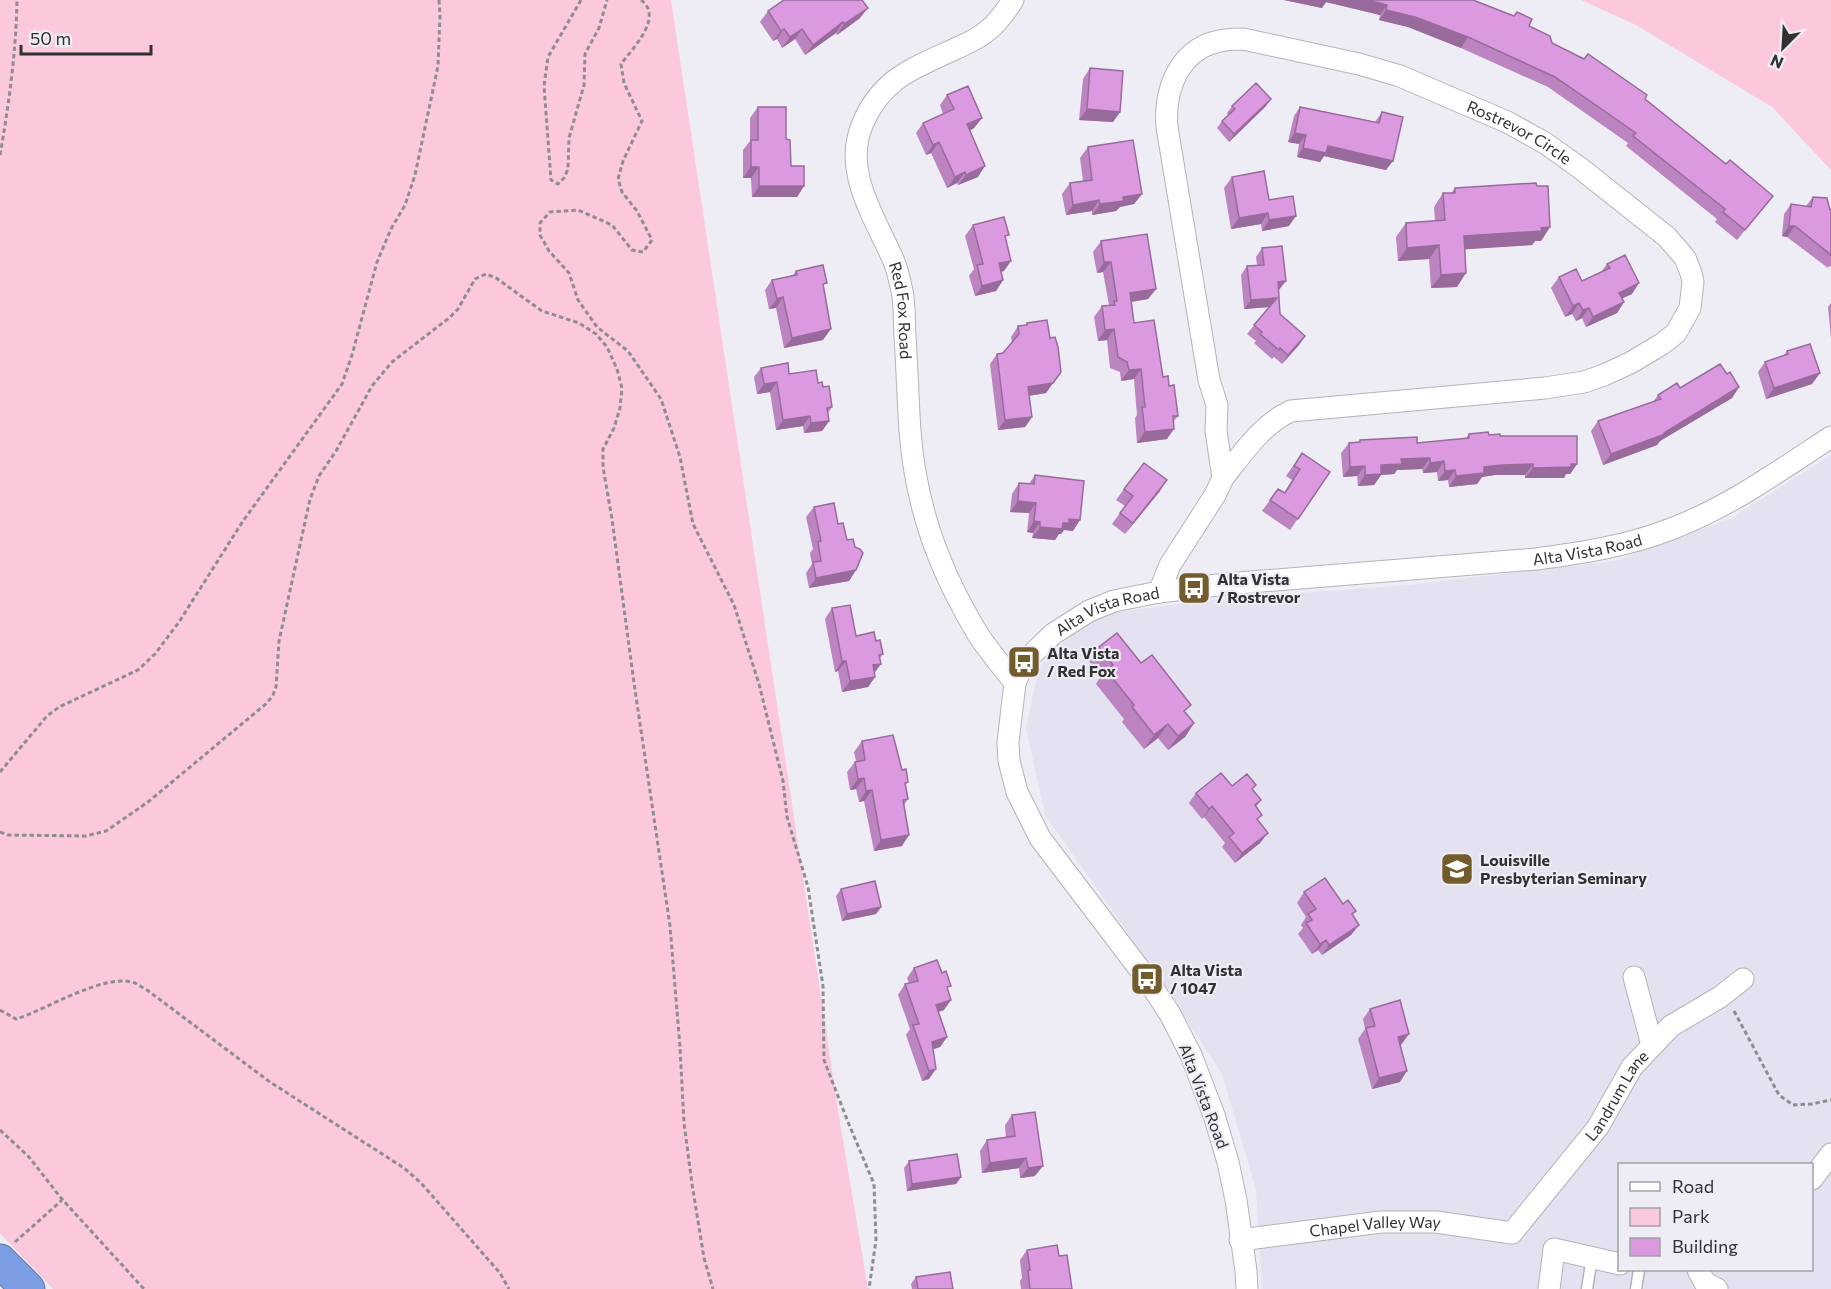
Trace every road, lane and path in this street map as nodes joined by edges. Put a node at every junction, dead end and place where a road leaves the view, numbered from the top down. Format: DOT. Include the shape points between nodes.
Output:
graph roads {
  1 [pos="16,0"];
  2 [pos="439,0"];
  3 [pos="580,0"];
  4 [pos="607,0"];
  5 [pos="641,0"];
  6 [pos="1013,0"];
  7 [pos="0,155"];
  8 [pos="1831,437"];
  9 [pos="1223,477"];
  10 [pos="1159,592"];
  11 [pos="1015,683"];
  12 [pos="0,772"];
  13 [pos="0,832"];
  14 [pos="1634,977"];
  15 [pos="1743,979"];
  16 [pos="1725,994"];
  17 [pos="0,1010"];
  18 [pos="1652,1046"];
  19 [pos="1831,1100"];
  20 [pos="0,1130"];
  21 [pos="1831,1154"];
  22 [pos="1813,1180"];
  23 [pos="1831,1180"];
  24 [pos="1813,1181"];
  25 [pos="62,1200"];
  26 [pos="1512,1233"];
  27 [pos="24,1234"];
  28 [pos="1240,1240"];
  29 [pos="1592,1257"];
  30 [pos="0,1261"];
  31 [pos="1618,1264"];
  32 [pos="1639,1271"];
  33 [pos="1699,1271"];
  34 [pos="28,1289"];
  35 [pos="144,1289"];
  36 [pos="509,1289"];
  37 [pos="713,1289"];
  38 [pos="869,1289"];
  39 [pos="1247,1289"];
  40 [pos="1550,1289"];
  41 [pos="1587,1289"];
  42 [pos="1636,1289"];
  43 [pos="1717,1289"];
  1 -- 7 [label="path" via="10,96"];
  2 -- 12 [label="path" via="438,66 415,175 405,206 377,262 342,384 243,521 155,654 138,670 46,716"];
  3 -- 4 [label="path" via="549,57 544,86 551,180 558,184 568,169 570,138 584,85 585,54 599,28"];
  5 -- 38 [label="path" via="650,13 647,28 621,63 624,83 642,121 618,179 652,240 643,252 632,250 612,225 578,210 550,212 540,223 540,235 569,273 578,300 597,327 628,351 661,399 680,457 693,524 734,606 759,684 783,781 787,817 808,887 824,986 824,1060 874,1184 876,1240"];
  6 -- 11 [label="street, Red Fox Road" via="988,31 898,76 879,94 862,124 856,164 863,193 896,267 903,295 914,464 936,553 980,638"];
  8 -- 10 [label="street, Alta Vista Road" via="1707,514 1616,545 1525,560"];
  9 -- 9 [label="street, Rostrevor Circle" via="1216,431 1217,405 1209,380 1166,112 1177,73 1190,56 1208,45 1243,39 1359,64 1400,76 1507,122 1580,168 1667,237 1685,258 1693,282 1690,309 1676,333 1630,363 1584,382 1545,388 1291,411 1270,424"];
  9 -- 10 [label="street, Rostrevor Circle" via="1170,565"];
  10 -- 11 [label="street, Alta Vista Road" via="1114,601 1062,627 1024,662"];
  11 -- 28 [label="street, Alta Vista Road" via="1008,742 1017,792 1040,838 1147,979 1191,1055 1228,1162"];
  13 -- 37 [label="path" via="86,836 106,831 267,703 276,687 279,641 310,499 320,476 372,386 392,362 458,309 475,279 486,274 496,278 542,311 579,323 607,347 622,388 614,428 603,449 603,467 670,926 692,1184"];
  14 -- 18 [label="street"];
  15 -- 16 [label="street, Landrum Lane"];
  16 -- 18 [label="street, Landrum Lane" via="1671,1026"];
  16 -- 19 [label="path" via="1779,1095 1793,1105"];
  17 -- 36 [label="path" via="16,1019 99,985 134,982 270,1082 404,1168 500,1273"];
  18 -- 26 [label="street, Landrum Lane" via="1632,1067 1598,1127"];
  20 -- 25 [label="path" via="29,1157"];
  21 -- 22 [label="street"];
  23 -- 24 [label="street"];
  25 -- 27 [label="path"];
  25 -- 35 [label="path"];
  26 -- 28 [label="street, Chapel Valley Way" via="1436,1222 1381,1222"];
  28 -- 39 [label="street, Alta Vista Road"];
  29 -- 31 [label="street"];
  29 -- 40 [label="street" via="1554,1249"];
  29 -- 41 [label="lane"];
  30 -- 34 [label="highway"];
  32 -- 42 [label="lane"];
  33 -- 43 [label="street" via="1706,1283"];
}
